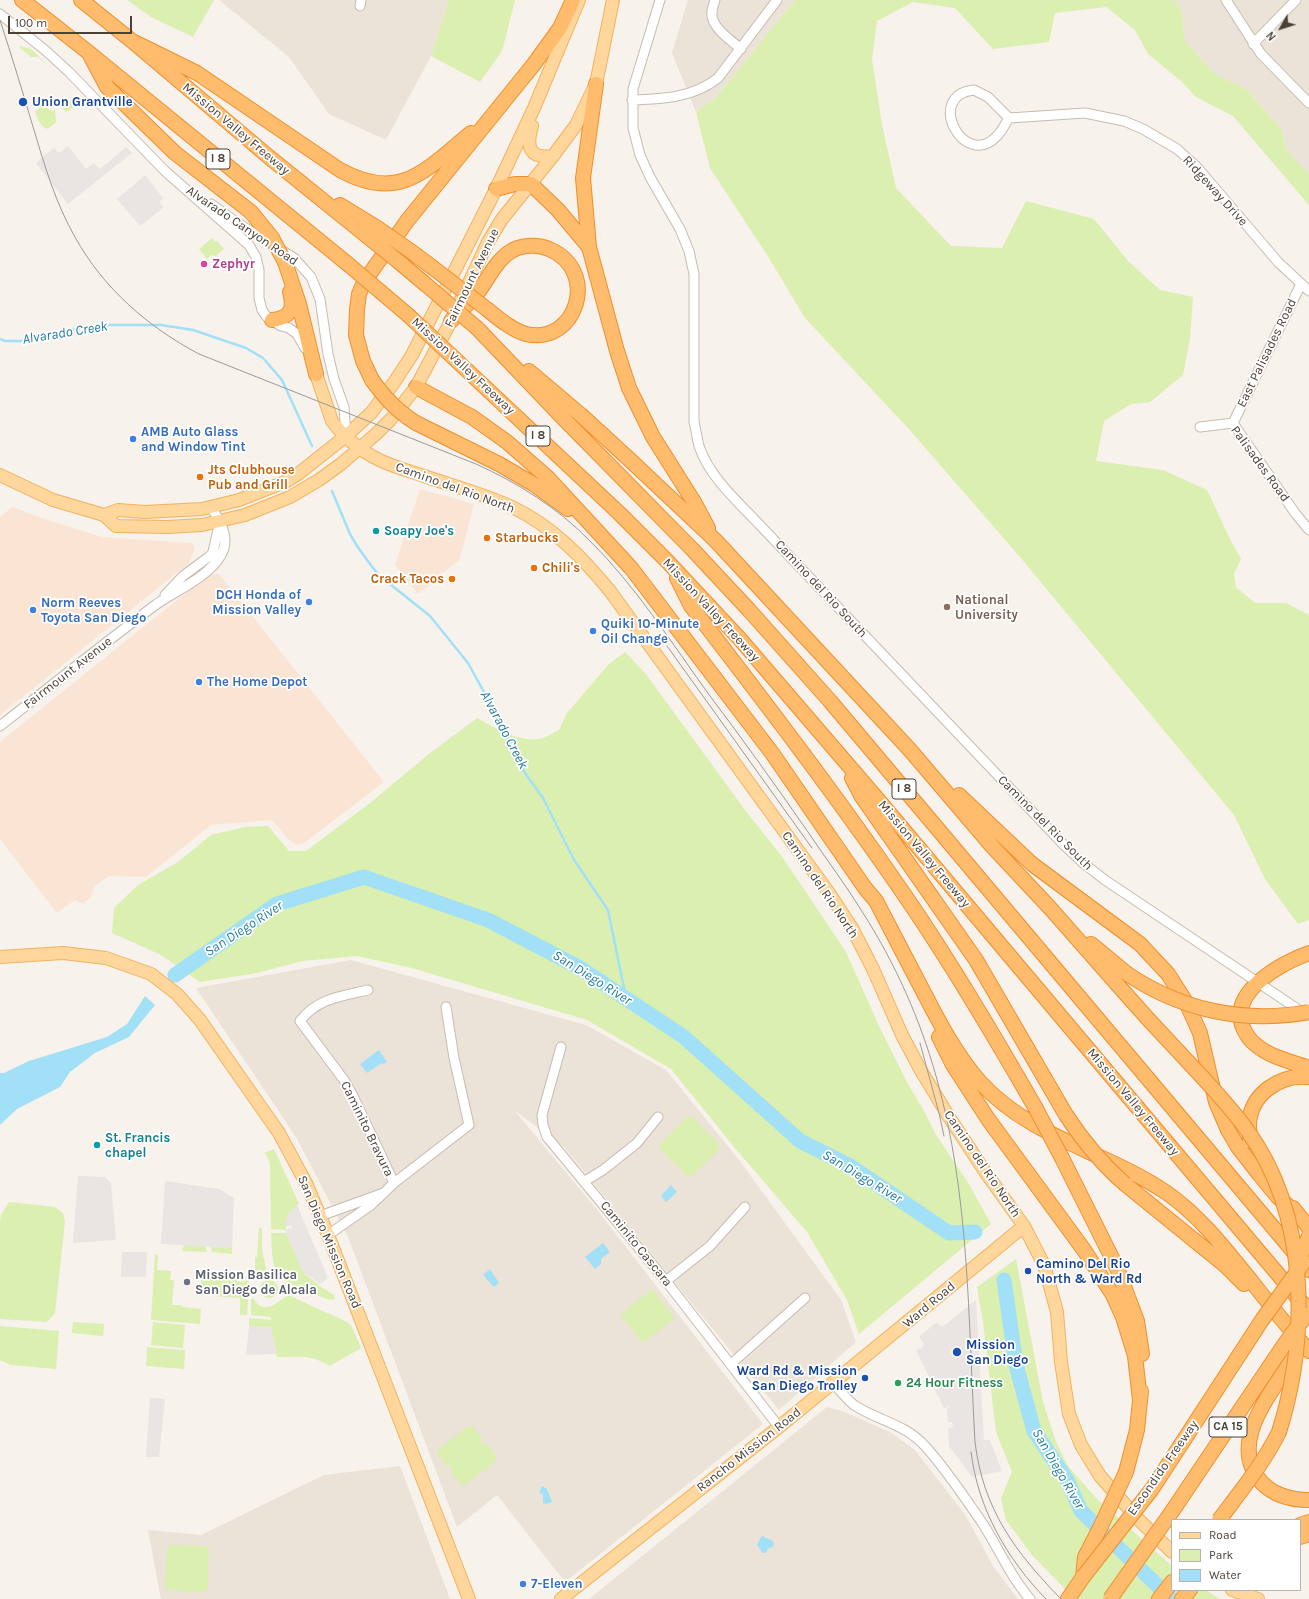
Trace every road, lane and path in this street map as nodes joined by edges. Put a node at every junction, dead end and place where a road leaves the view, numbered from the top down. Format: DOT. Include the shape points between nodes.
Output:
graph roads {
  1 [pos="22,0"];
  2 [pos="81,0"];
  3 [pos="573,0"];
  4 [pos="579,0"];
  5 [pos="613,0"];
  6 [pos="660,0"];
  7 [pos="715,0"];
  8 [pos="777,0"];
  9 [pos="1226,0"];
  10 [pos="1296,0"];
  11 [pos="2,17"];
  12 [pos="132,41"];
  13 [pos="1253,44"];
  14 [pos="741,49"];
  15 [pos="88,52"];
  16 [pos="596,84"];
  17 [pos="632,100"];
  18 [pos="1309,103"];
  19 [pos="534,108"];
  20 [pos="494,114"];
  21 [pos="1009,118"];
  22 [pos="553,156"];
  23 [pos="175,180"];
  24 [pos="531,184"];
  25 [pos="496,189"];
  26 [pos="372,232"];
  27 [pos="271,240"];
  28 [pos="249,245"];
  29 [pos="589,247"];
  30 [pos="287,267"];
  31 [pos="1301,284"];
  32 [pos="1309,291"];
  33 [pos="272,320"];
  34 [pos="451,321"];
  35 [pos="476,328"];
  36 [pos="316,374"];
  37 [pos="416,387"];
  38 [pos="1233,423"];
  39 [pos="1200,427"];
  40 [pos="346,436"];
  41 [pos="360,448"];
  42 [pos="0,475"];
  43 [pos="211,507"];
  44 [pos="104,515"];
  45 [pos="220,521"];
  46 [pos="1308,525"];
  47 [pos="598,531"];
  48 [pos="715,540"];
  49 [pos="668,562"];
  50 [pos="0,726"];
  51 [pos="910,750"];
  52 [pos="840,754"];
  53 [pos="865,888"];
  54 [pos="1050,908"];
  55 [pos="1309,953"];
  56 [pos="0,957"];
  57 [pos="1258,983"];
  58 [pos="368,990"];
  59 [pos="446,1007"];
  60 [pos="1309,1012"];
  61 [pos="1309,1017"];
  62 [pos="561,1047"];
  63 [pos="1309,1068"];
  64 [pos="1309,1077"];
  65 [pos="658,1117"];
  66 [pos="585,1181"];
  67 [pos="394,1183"];
  68 [pos="384,1193"];
  69 [pos="745,1207"];
  70 [pos="320,1216"];
  71 [pos="1299,1216"];
  72 [pos="1024,1226"];
  73 [pos="1309,1228"];
  74 [pos="328,1235"];
  75 [pos="1309,1236"];
  76 [pos="1309,1255"];
  77 [pos="1309,1270"];
  78 [pos="666,1281"];
  79 [pos="1289,1283"];
  80 [pos="805,1298"];
  81 [pos="1309,1311"];
  82 [pos="1284,1323"];
  83 [pos="1309,1327"];
  84 [pos="1309,1351"];
  85 [pos="731,1364"];
  86 [pos="834,1383"];
  87 [pos="1140,1400"];
  88 [pos="779,1427"];
  89 [pos="1309,1500"];
  90 [pos="1220,1519"];
  91 [pos="1171,1551"];
  92 [pos="1083,1577"];
  93 [pos="1122,1582"];
  94 [pos="1171,1583"];
  95 [pos="1189,1591"];
  96 [pos="1235,1591"];
  97 [pos="469,1599"];
  98 [pos="561,1599"];
  99 [pos="1030,1599"];
  100 [pos="1068,1599"];
  101 [pos="1110,1599"];
  102 [pos="1113,1599"];
  103 [pos="1159,1599"];
  104 [pos="1182,1599"];
  105 [pos="1258,1599"];
  1 -- 15 [label="highway, Mission Valley Freeway / I 8"];
  2 -- 12 [label="highway, Mission Valley Freeway / I 8"];
  3 -- 20 [label="highway" via="560,28"];
  4 -- 19 [label="main road, Fairmount Avenue"];
  5 -- 16 [label="main road, Fairmount Avenue"];
  6 -- 17 [label="street, Camino del Rio South" via="633,89"];
  7 -- 14 [label="street" via="713,21"];
  8 -- 14 [label="street"];
  9 -- 13 [label="street"];
  10 -- 13 [label="street"];
  11 -- 23 [label="street, Alvarado Canyon Road" via="69,72"];
  12 -- 20 [label="highway" via="198,73 340,170 364,181 395,183 417,175"];
  12 -- 26 [label="highway, Mission Valley Freeway / I 8" via="297,180"];
  13 -- 18 [label="street"];
  14 -- 17 [label="street" via="708,87 671,98"];
  15 -- 27 [label="highway" via="107,88 175,153 251,212"];
  15 -- 49 [label="highway, Mission Valley Freeway / I 8, bridge" via="408,315 619,512"];
  16 -- 22 [label="main road, Fairmount Avenue" via="576,125"];
  16 -- 29 [label="highway" via="583,178"];
  17 -- 57 [label="street, Camino del Rio South" via="633,128 640,155 690,251 694,274 694,422 699,446 708,466 720,482 1083,863"];
  19 -- 22 [label="main road" via="535,117 528,140 530,148 544,157"];
  19 -- 25 [label="main road, Fairmount Avenue"];
  20 -- 47 [label="highway, bridge" via="407,221 364,282 359,294 356,335 363,361 372,380 387,401 404,416 535,485"];
  21 -- 21 [label="street" via="988,97 974,90 958,96 952,103 950,112 954,129 966,142 973,145 991,142"];
  21 -- 31 [label="street, Ridgeway Drive" via="1085,113 1124,121 1143,129 1177,149 1196,166 1278,262"];
  22 -- 24 [label="main road, Fairmount Avenue"];
  23 -- 27 [label="street, Alvarado Canyon Road" via="236,222"];
  23 -- 28 [label="street, Alvarado Canyon Road"];
  24 -- 25 [label="highway" via="515,184"];
  24 -- 29 [label="highway" via="558,210"];
  24 -- 34 [label="main road, Fairmount Avenue" via="488,242"];
  25 -- 40 [label="main road, Fairmount Avenue" via="412,355 371,412"];
  26 -- 34 [label="highway, bridge" via="409,250 432,267 488,310 513,329 527,334 537,335 554,330 568,318 577,301 577,280 573,269 557,252 545,247 533,246 513,250 500,261 476,294"];
  26 -- 35 [label="highway, Mission Valley Freeway / I 8, bridge" via="399,262"];
  27 -- 28 [label="street"];
  27 -- 30 [label="highway, bridge"];
  27 -- 40 [label="street, Alvarado Canyon Road" via="294,258 316,286 334,379 344,407"];
  28 -- 33 [label="street, Alvarado Canyon Road" via="256,257 259,270 260,305 267,317"];
  29 -- 48 [label="highway" via="629,388 654,437"];
  30 -- 33 [label="highway" via="292,307 285,318"];
  30 -- 36 [label="highway"];
  31 -- 32 [label="street, Ridgeway Drive"];
  31 -- 38 [label="street, East Palisades Road"];
  33 -- 36 [label="street, Alvarado Canyon Road" via="297,334"];
  34 -- 37 [label="main road, Fairmount Avenue"];
  35 -- 48 [label="highway" via="581,415"];
  35 -- 77 [label="highway, Mission Valley Freeway / I 8" via="692,549 789,654"];
  36 -- 40 [label="main road, Camino del Rio North" via="332,421"];
  37 -- 41 [label="main road, Fairmount Avenue" via="391,419"];
  37 -- 47 [label="highway" via="472,417 507,442 547,477"];
  38 -- 39 [label="street, Palisades Road"];
  38 -- 46 [label="street, Palisades Road"];
  40 -- 41 [label="main road, Camino del Rio North"];
  40 -- 43 [label="main road, Fairmount Avenue" via="284,482 239,500"];
  41 -- 45 [label="main road, Fairmount Avenue" via="323,477 290,497 245,515"];
  41 -- 72 [label="main road, Camino del Rio North" via="381,461 512,507 550,530 591,568 829,893 852,928 902,1036 920,1068 949,1117"];
  42 -- 44 [label="main road" via="54,500"];
  43 -- 44 [label="main road, Fairmount Avenue" via="168,512 118,510"];
  43 -- 45 [label="street"];
  44 -- 45 [label="main road" via="116,526 202,525"];
  45 -- 50 [label="street, Fairmount Avenue" via="210,556 183,576 155,605"];
  47 -- 53 [label="highway" via="631,568 767,746"];
  48 -- 51 [label="highway"];
  49 -- 52 [label="highway, Mission Valley Freeway / I 8" via="739,638"];
  49 -- 87 [label="highway, bridge" via="691,606 807,757 912,907 974,1002 1035,1107 1117,1268 1136,1322 1143,1365"];
  51 -- 54 [label="highway" via="991,845"];
  51 -- 71 [label="highway" via="1032,864 1140,944 1168,974 1186,1002 1200,1033 1216,1102 1228,1130 1258,1174"];
  52 -- 81 [label="highway, Mission Valley Freeway / I 8"];
  52 -- 82 [label="highway, bridge" via="862,797 976,960 1078,1134 1125,1184 1226,1266"];
  53 -- 82 [label="highway" via="876,902 936,1017 959,1055 981,1083 1004,1105 1030,1123 1140,1176 1174,1198 1195,1215 1224,1247"];
  53 -- 87 [label="highway" via="868,900 953,1065 988,1119 1084,1250 1113,1296 1123,1317 1135,1356"];
  54 -- 60 [label="highway, bridge" via="1126,973 1167,996 1202,1009 1252,1017"];
  54 -- 90 [label="highway, bridge" via="1218,1094 1248,1131 1269,1165 1294,1226 1305,1290 1306,1327 1293,1396 1266,1455"];
  55 -- 57 [label="highway" via="1273,970"];
  56 -- 70 [label="main road, San Diego Mission Road" via="63,954 106,958 151,974 177,994 200,1020 279,1133 306,1183"];
  57 -- 61 [label="street, Camino del Rio South"];
  57 -- 63 [label="highway" via="1245,997 1240,1009 1241,1020 1247,1034 1254,1044 1266,1052"];
  58 -- 67 [label="street, Caminito Bravura" via="325,1000 300,1021 351,1092"];
  59 -- 67 [label="street" via="469,1125"];
  62 -- 66 [label="street, Caminito Cascara" via="542,1115 543,1125 547,1137"];
  64 -- 71 [label="highway" via="1289,1078 1267,1089 1255,1104 1249,1124 1250,1141 1256,1155"];
  65 -- 66 [label="street" via="637,1144"];
  66 -- 78 [label="street, Caminito Cascara"];
  67 -- 68 [label="street"];
  68 -- 70 [label="street"];
  68 -- 74 [label="street"];
  69 -- 78 [label="street" via="710,1246"];
  70 -- 74 [label="main road, San Diego Mission Road"];
  71 -- 73 [label="highway"];
  72 -- 86 [label="main road, Ward Road"];
  72 -- 91 [label="main road, Camino del Rio North" via="1044,1265 1057,1312 1069,1414 1081,1446 1100,1476"];
  74 -- 97 [label="main road, San Diego Mission Road"];
  75 -- 79 [label="highway, bridge"];
  76 -- 79 [label="highway, Escondido Freeway / CA 15, bridge"];
  78 -- 85 [label="street, Caminito Cascara"];
  79 -- 92 [label="highway, Escondido Freeway / CA 15, bridge" via="1152,1489"];
  80 -- 85 [label="street"];
  81 -- 93 [label="highway, CA 15, bridge"];
  82 -- 84 [label="highway"];
  83 -- 89 [label="highway, bridge" via="1255,1419 1249,1436 1248,1455 1256,1475 1272,1491 1290,1499"];
  85 -- 88 [label="street, Caminito Cascara"];
  86 -- 88 [label="main road, Rancho Mission Road"];
  86 -- 99 [label="street" via="853,1404 907,1430 926,1447 983,1524 1015,1581"];
  87 -- 92 [label="highway, bridge" via="1138,1430 1126,1472 1085,1557"];
  88 -- 98 [label="main road, Rancho Mission Road"];
  92 -- 100 [label="highway, Escondido Freeway"];
  93 -- 101 [label="highway, CA 15, bridge"];
  93 -- 102 [label="highway, bridge"];
  94 -- 103 [label="highway"];
  95 -- 104 [label="highway"];
  96 -- 105 [label="main road"];
}
